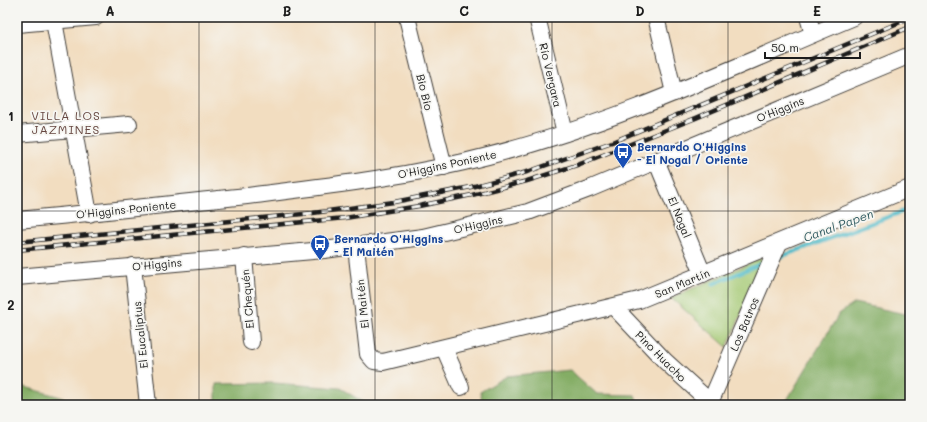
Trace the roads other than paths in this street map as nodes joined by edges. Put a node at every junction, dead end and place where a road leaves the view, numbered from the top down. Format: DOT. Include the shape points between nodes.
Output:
graph roads {
  1 [pos="96,17"];
  2 [pos="407,17"];
  3 [pos="537,17"];
  4 [pos="656,17"];
  5 [pos="808,17"];
  6 [pos="854,17"];
  7 [pos="54,21"];
  8 [pos="17,24"];
  9 [pos="813,34"];
  10 [pos="910,55"];
  11 [pos="674,93"];
  12 [pos="129,124"];
  13 [pos="74,130"];
  14 [pos="565,133"];
  15 [pos="17,134"];
  16 [pos="656,160"];
  17 [pos="444,167"];
  18 [pos="910,188"];
  19 [pos="89,214"];
  20 [pos="17,220"];
  21 [pos="779,243"];
  22 [pos="356,247"];
  23 [pos="244,256"];
  24 [pos="133,266"];
  25 [pos="703,274"];
  26 [pos="17,276"];
  27 [pos="614,307"];
  28 [pos="251,342"];
  29 [pos="444,348"];
  30 [pos="371,360"];
  31 [pos="461,387"];
  32 [pos="710,404"];
  33 [pos="148,405"];
  1 -- 7 [label="street"];
  2 -- 17 [label="street, Bio Bio"];
  3 -- 14 [label="street, Río Vergara"];
  4 -- 11 [label="street"];
  5 -- 9 [label="street"];
  6 -- 9 [label="street, O'Higgins Poniente"];
  7 -- 8 [label="street"];
  7 -- 13 [label="street"];
  9 -- 11 [label="street, O'Higgins Poniente"];
  10 -- 16 [label="street, O'Higgins"];
  11 -- 14 [label="street, O'Higgins Poniente"];
  12 -- 13 [label="street"];
  13 -- 15 [label="street"];
  13 -- 19 [label="street"];
  14 -- 17 [label="street, O'Higgins Poniente"];
  16 -- 22 [label="street, O'Higgins" via="528,212 423,237"];
  16 -- 25 [label="street, El Nogal"];
  17 -- 19 [label="street, O'Higgins Poniente" via="307,189"];
  18 -- 21 [label="street, San Martín"];
  19 -- 20 [label="street, O'Higgins Poniente"];
  21 -- 25 [label="street, San Martín"];
  21 -- 32 [label="street, Los Batros"];
  22 -- 23 [label="street, O'Higgins"];
  22 -- 30 [label="street, El Maitén" via="367,351"];
  23 -- 24 [label="street, O'Higgins"];
  23 -- 28 [label="street, El Chequén"];
  24 -- 26 [label="street, O'Higgins"];
  24 -- 33 [label="street, El Eucaliptus"];
  25 -- 27 [label="street, San Martín" via="657,294"];
  27 -- 29 [label="street, San Martín"];
  27 -- 32 [label="street, Pino Huacho"];
  29 -- 30 [label="street, San Martín" via="383,362"];
  29 -- 31 [label="street"];
}
